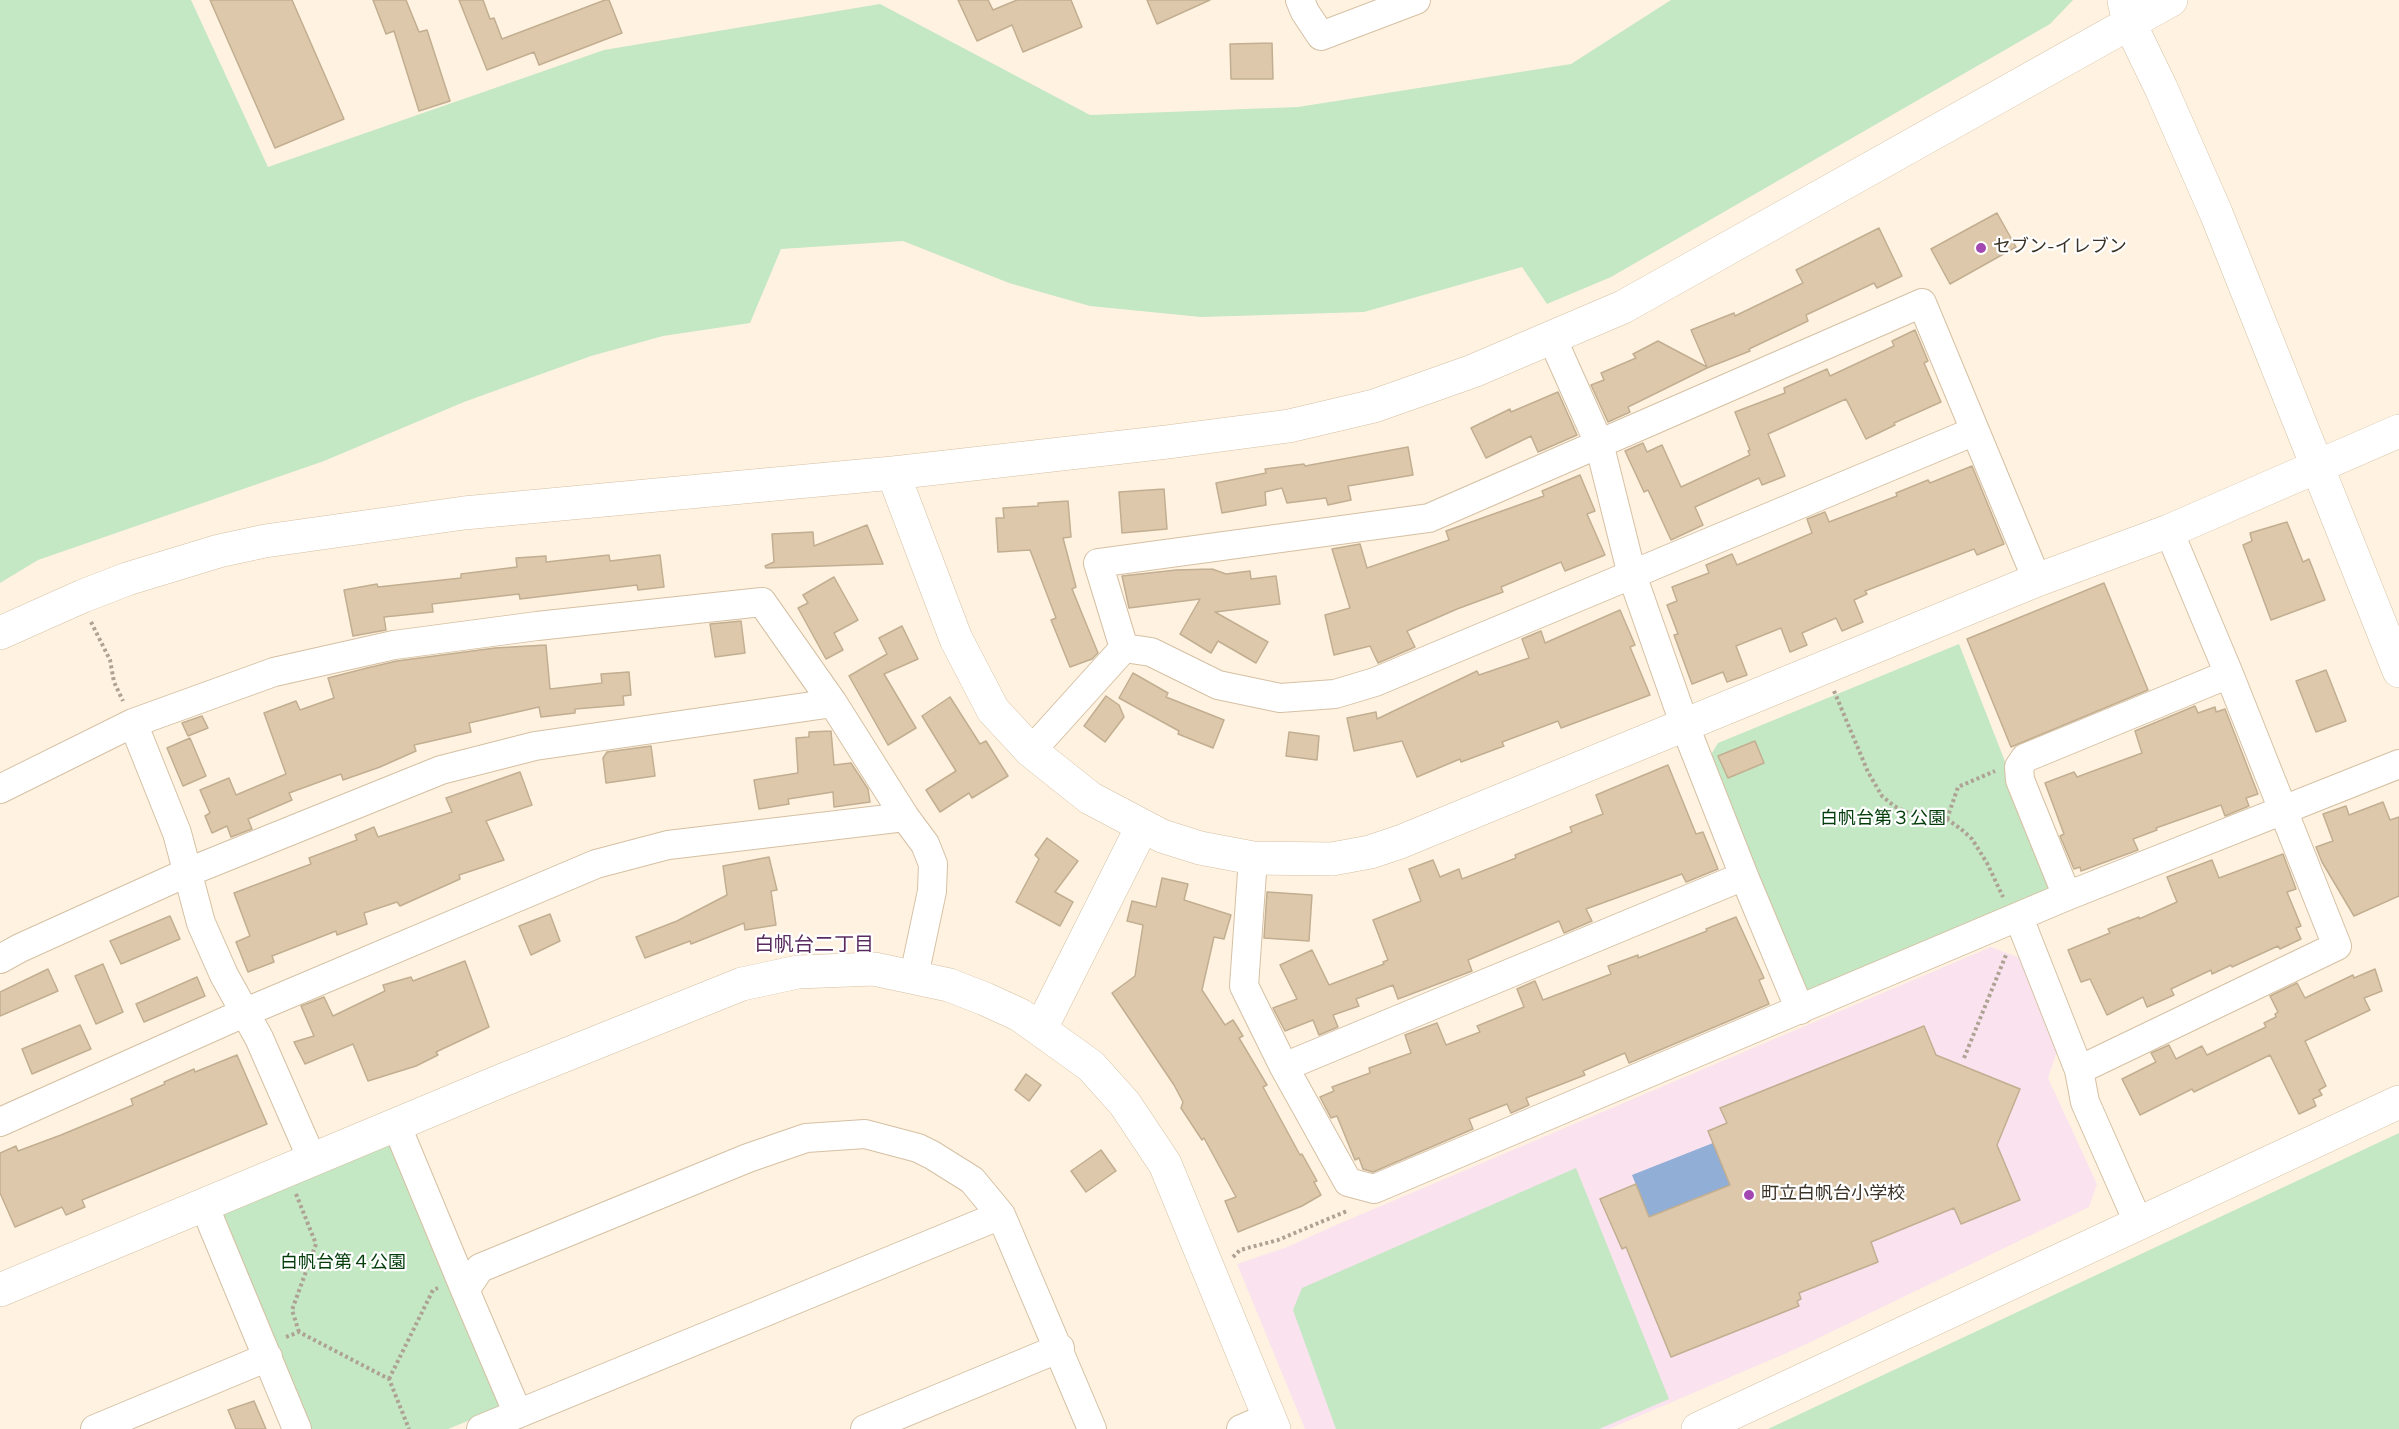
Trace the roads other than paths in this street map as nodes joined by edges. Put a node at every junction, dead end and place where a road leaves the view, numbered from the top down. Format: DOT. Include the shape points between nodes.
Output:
graph roads {
  1 [pos="1300,0"];
  2 [pos="1416,0"];
  3 [pos="2171,0"];
  4 [pos="2126,11"];
  5 [pos="1552,338"];
  6 [pos="1975,431"];
  7 [pos="2399,431"];
  8 [pos="1599,443"];
  9 [pos="2316,465"];
  10 [pos="893,473"];
  11 [pos="2169,531"];
  12 [pos="1632,575"];
  13 [pos="2037,580"];
  14 [pos="0,633"];
  15 [pos="1124,648"];
  16 [pos="2399,670"];
  17 [pos="2229,674"];
  18 [pos="833,703"];
  19 [pos="133,723"];
  20 [pos="1685,726"];
  21 [pos="1031,751"];
  22 [pos="2399,764"];
  23 [pos="0,789"];
  24 [pos="2282,812"];
  25 [pos="905,817"];
  26 [pos="1142,826"];
  27 [pos="1254,858"];
  28 [pos="186,873"];
  29 [pos="1744,876"];
  30 [pos="2067,896"];
  31 [pos="2019,918"];
  32 [pos="0,959"];
  33 [pos="915,976"];
  34 [pos="1800,1010"];
  35 [pos="246,1012"];
  36 [pos="1041,1028"];
  37 [pos="1284,1067"];
  38 [pos="2079,1070"];
  39 [pos="2399,1102"];
  40 [pos="0,1122"];
  41 [pos="396,1124"];
  42 [pos="299,1165"];
  43 [pos="204,1205"];
  44 [pos="1002,1215"];
  45 [pos="2138,1222"];
  46 [pos="463,1284"];
  47 [pos="0,1290"];
  48 [pos="1059,1348"];
  49 [pos="266,1352"];
  50 [pos="518,1414"];
  51 [pos="1261,1425"];
  52 [pos="95,1429"];
  53 [pos="297,1429"];
  54 [pos="481,1429"];
  55 [pos="865,1429"];
  56 [pos="1092,1429"];
  57 [pos="1698,1429"];
  1 -- 2 [label="street" via="1321,36"];
  3 -- 4 [label="street"];
  4 -- 5 [label="street" via="1623,307"];
  4 -- 9 [label="street" via="2216,213"];
  5 -- 8 [label="street"];
  5 -- 10 [label="street" via="1374,406 1289,426"];
  6 -- 8 [label="street" via="1922,303"];
  6 -- 12 [label="street"];
  6 -- 13 [label="street"];
  7 -- 9 [label="street"];
  8 -- 12 [label="street"];
  8 -- 15 [label="street" via="1429,518 1098,563"];
  9 -- 11 [label="street"];
  9 -- 16 [label="street"];
  10 -- 14 [label="street" via="464,513 265,542 219,551 127,579"];
  10 -- 21 [label="street" via="956,639 993,710"];
  11 -- 13 [label="street"];
  11 -- 17 [label="street"];
  12 -- 15 [label="street" via="1375,682 1335,694 1280,698 1218,685 1151,652"];
  12 -- 20 [label="street"];
  13 -- 20 [label="street"];
  15 -- 21 [label="street"];
  17 -- 24 [label="street"];
  17 -- 30 [label="street" via="2025,758 2019,768 2020,780"];
  18 -- 19 [label="street" via="762,602 394,645 274,672"];
  18 -- 25 [label="street"];
  18 -- 28 [label="street" via="535,746 441,770"];
  19 -- 23 [label="street"];
  19 -- 28 [label="street" via="177,833"];
  20 -- 27 [label="street" via="1390,846 1332,859"];
  20 -- 29 [label="street"];
  21 -- 26 [label="street" via="1090,798"];
  22 -- 24 [label="street"];
  24 -- 30 [label="street"];
  24 -- 38 [label="street" via="2337,946"];
  25 -- 33 [label="street" via="925,844 933,864 932,891"];
  25 -- 35 [label="street" via="668,845 596,864"];
  26 -- 27 [label="street" via="1200,848"];
  26 -- 36 [label="street"];
  27 -- 37 [label="street" via="1244,986"];
  28 -- 32 [label="street"];
  28 -- 35 [label="street" via="201,923"];
  29 -- 34 [label="street"];
  29 -- 37 [label="street"];
  30 -- 31 [label="street"];
  31 -- 34 [label="street"];
  31 -- 38 [label="street"];
  33 -- 36 [label="street" via="985,999"];
  33 -- 41 [label="street" via="849,969 798,972 742,984"];
  34 -- 37 [label="street" via="1374,1189 1348,1182"];
  35 -- 40 [label="street"];
  35 -- 42 [label="street"];
  36 -- 51 [label="street" via="1091,1066 1125,1104 1165,1164"];
  38 -- 45 [label="street" via="2085,1102"];
  39 -- 45 [label="street"];
  41 -- 42 [label="street"];
  41 -- 46 [label="street"];
  42 -- 43 [label="street"];
  43 -- 47 [label="street"];
  43 -- 49 [label="street"];
  44 -- 46 [label="street" via="972,1180 918,1148 865,1134 806,1138 748,1158 480,1269"];
  44 -- 48 [label="street"];
  44 -- 50 [label="street"];
  45 -- 57 [label="street"];
  46 -- 50 [label="street"];
  48 -- 55 [label="street"];
  48 -- 56 [label="street"];
  49 -- 52 [label="street"];
  49 -- 53 [label="street"];
  50 -- 54 [label="street"];
}
